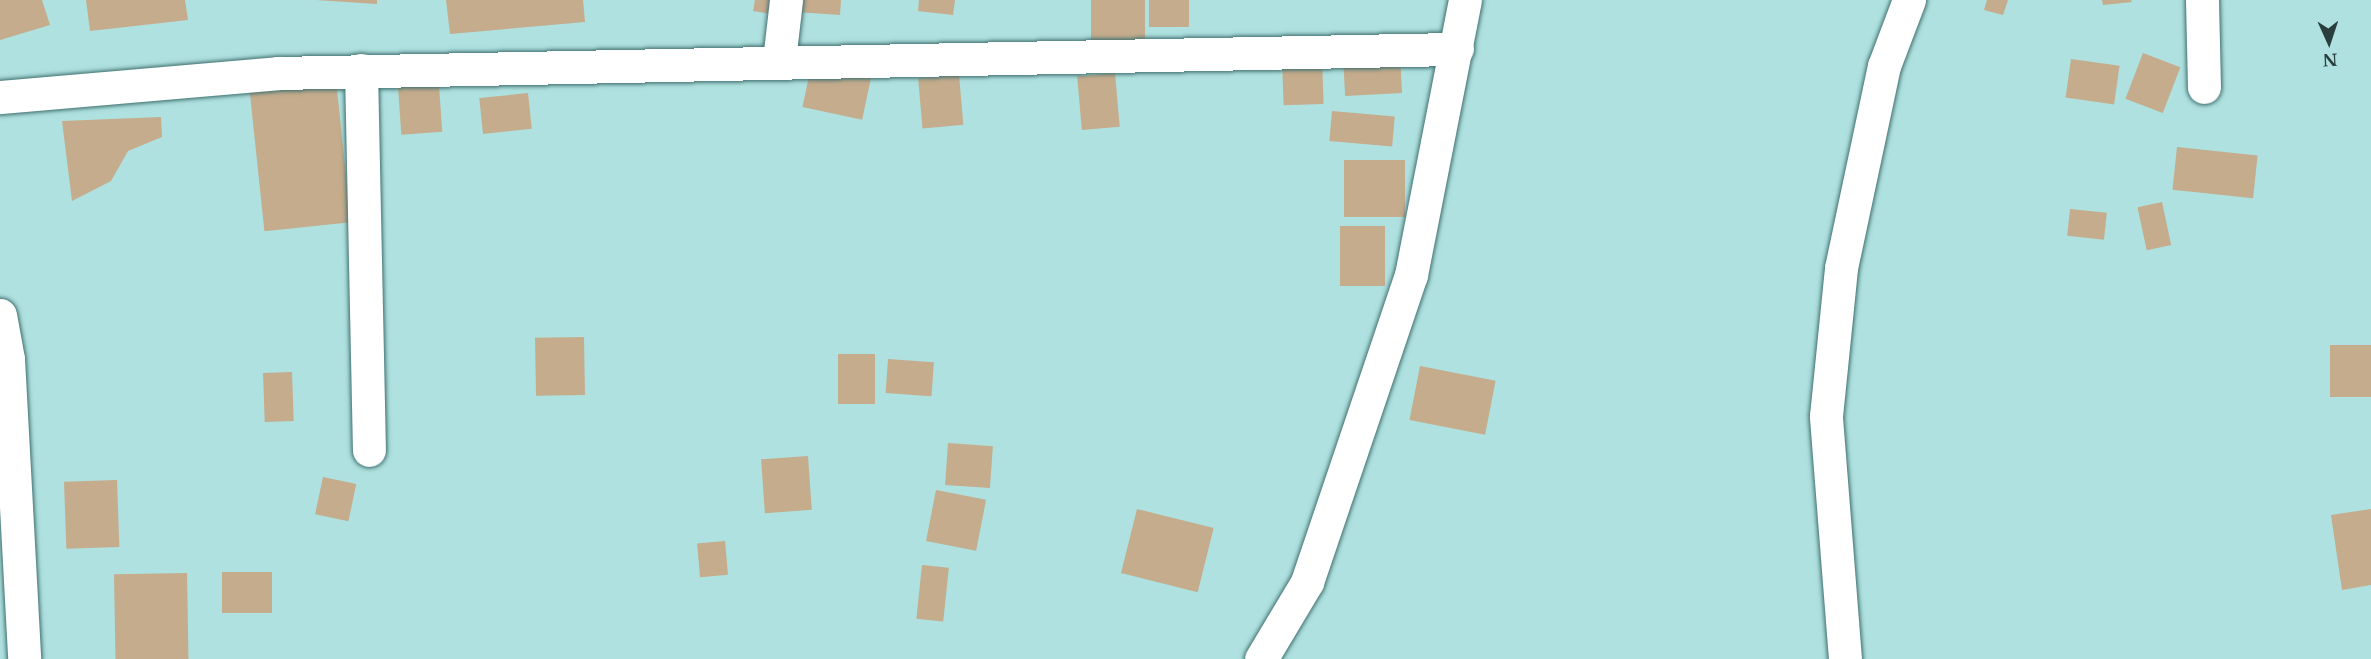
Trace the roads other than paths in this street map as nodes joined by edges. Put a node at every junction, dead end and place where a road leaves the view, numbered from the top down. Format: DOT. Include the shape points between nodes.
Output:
graph roads {
  1 [pos="786,0"];
  2 [pos="1465,0"];
  3 [pos="1909,0"];
  4 [pos="2202,0"];
  5 [pos="1457,49"];
  6 [pos="779,60"];
  7 [pos="361,70"];
  8 [pos="2204,87"];
  9 [pos="0,97"];
  10 [pos="0,315"];
  11 [pos="369,450"];
  12 [pos="24,659"];
  13 [pos="1261,659"];
  14 [pos="1845,659"];
  1 -- 6 [label="street"];
  2 -- 5 [label="street"];
  3 -- 14 [label="street" via="1884,66 1841,268 1827,404"];
  4 -- 8 [label="street"];
  5 -- 6 [label="street"];
  5 -- 13 [label="street" via="1411,275 1360,436 1308,582"];
  6 -- 7 [label="street"];
  7 -- 9 [label="street"];
  7 -- 11 [label="street"];
  10 -- 12 [label="street" via="8,359"];
}
